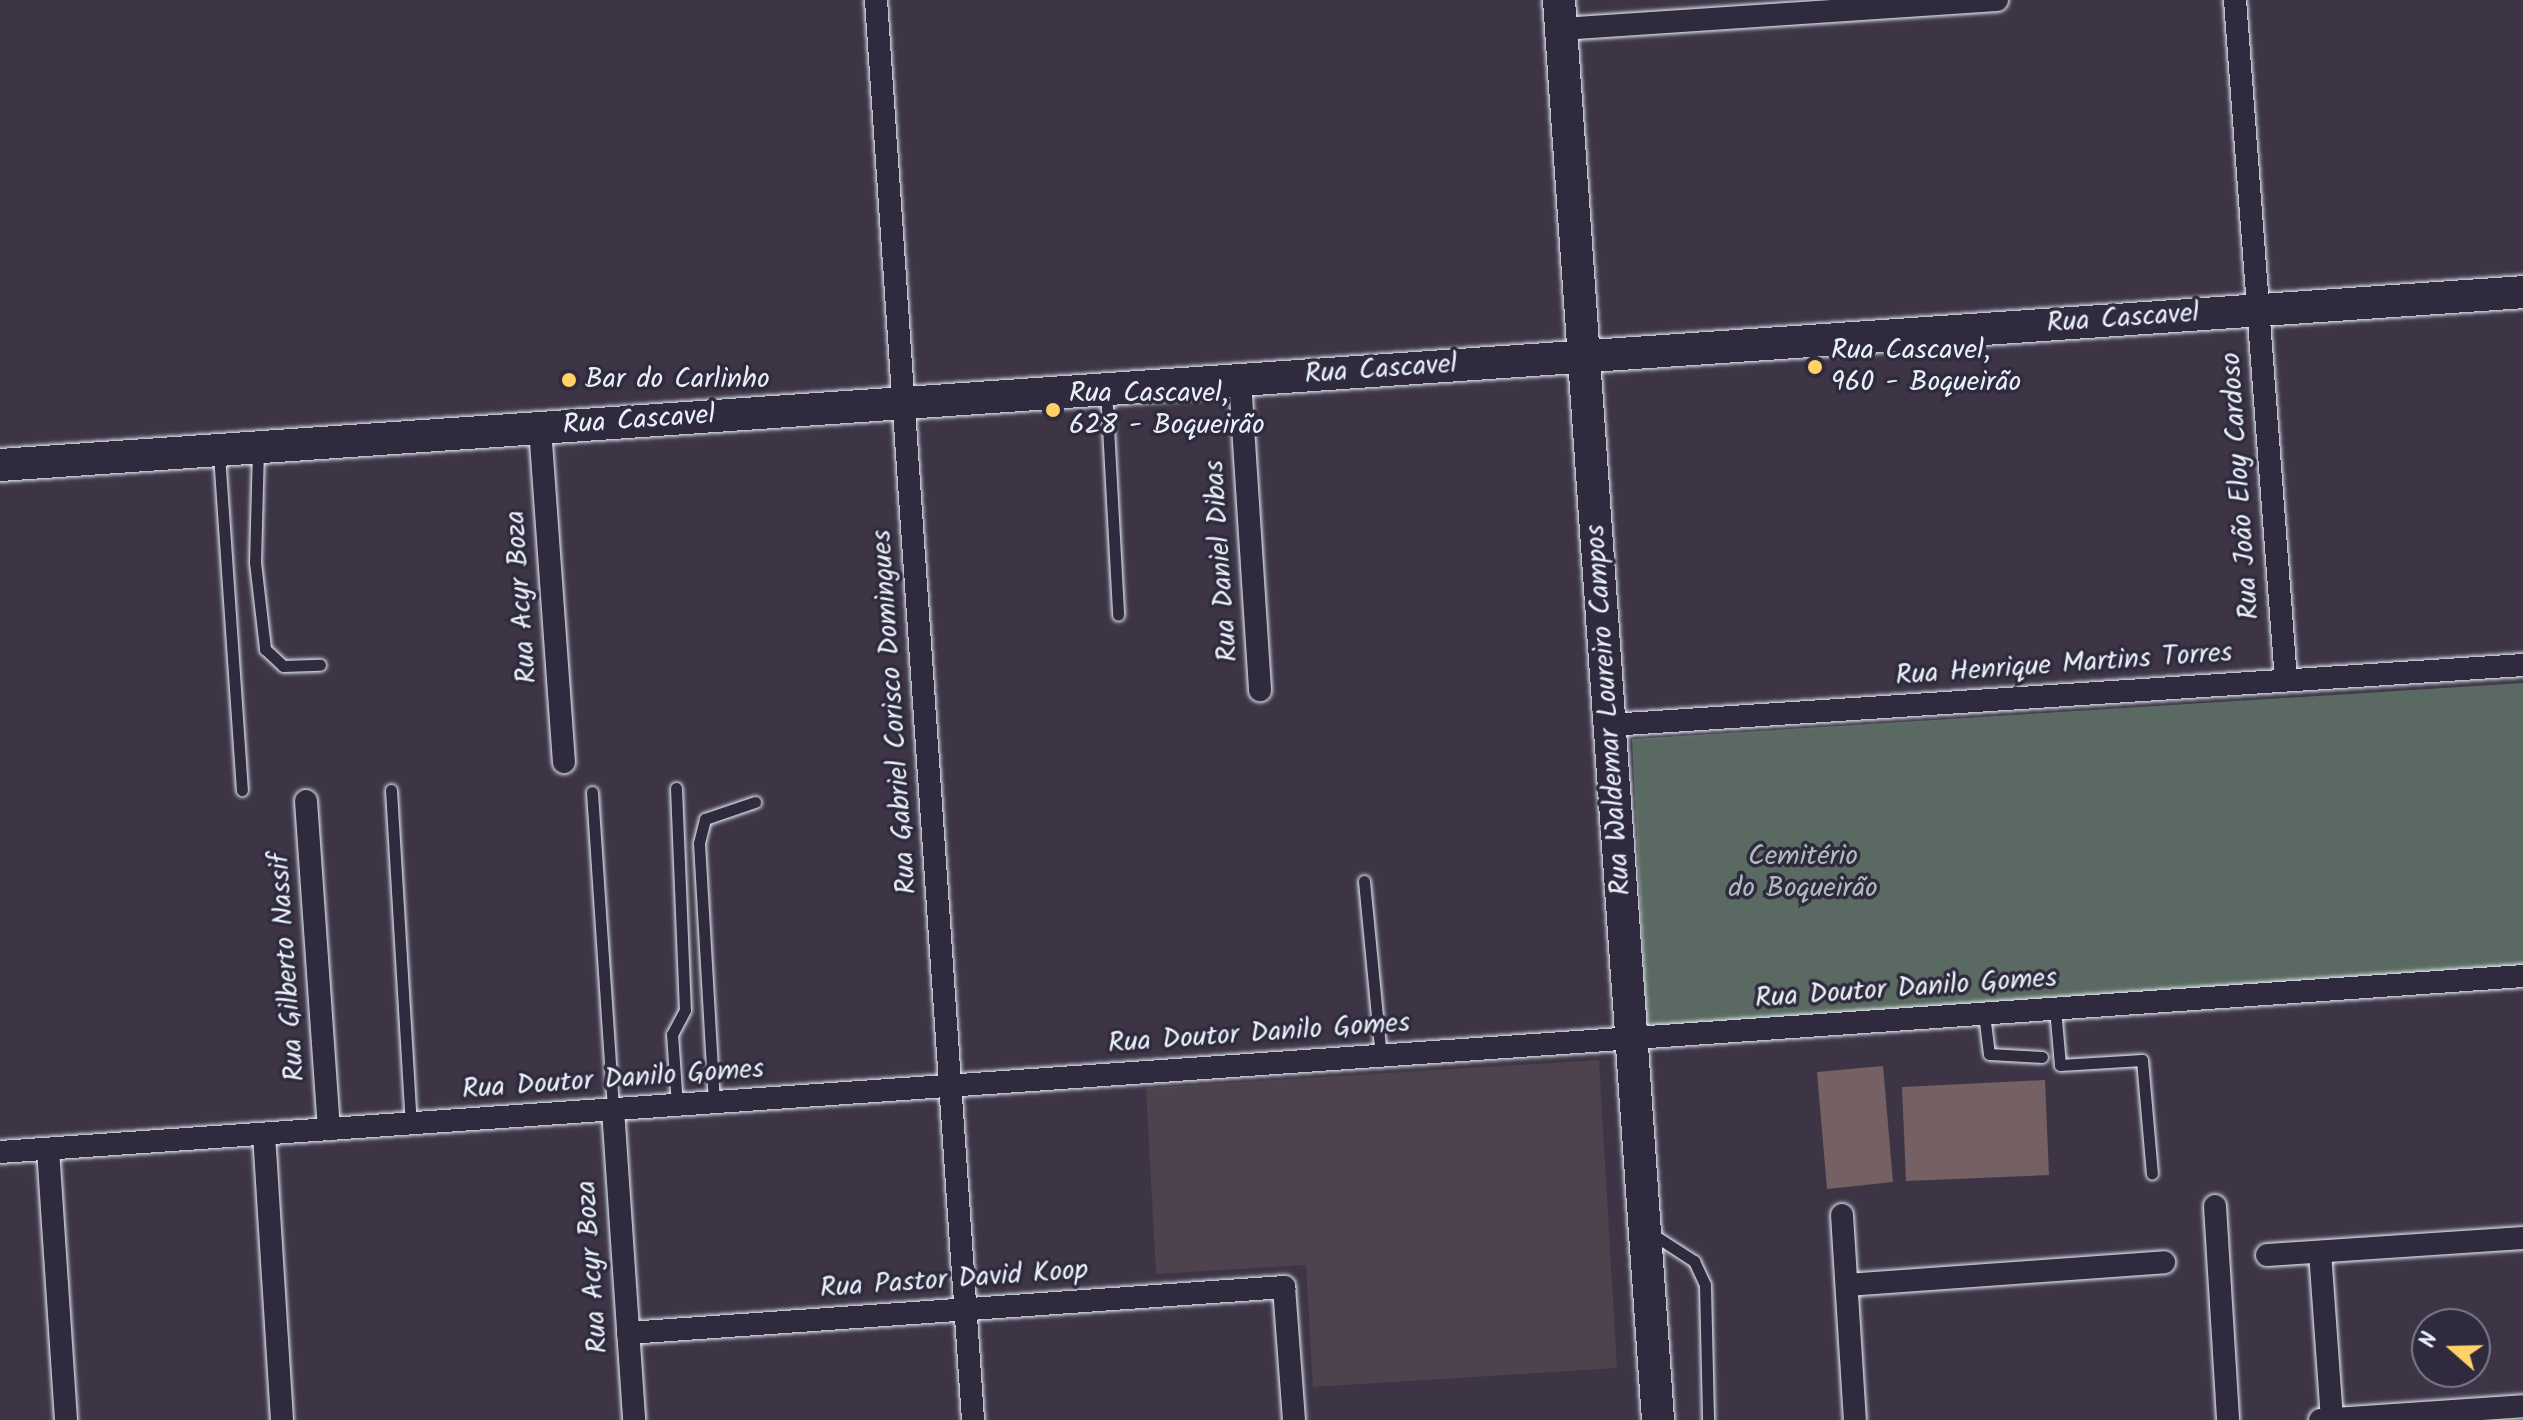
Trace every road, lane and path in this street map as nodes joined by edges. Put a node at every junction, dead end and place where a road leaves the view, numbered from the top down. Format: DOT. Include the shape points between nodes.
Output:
graph roads {
  1 [pos="876,0"];
  2 [pos="1997,0"];
  3 [pos="2235,0"];
  4 [pos="1560,14"];
  5 [pos="2523,292"];
  6 [pos="2258,310"];
  7 [pos="1584,356"];
  8 [pos="1240,380"];
  9 [pos="1106,389"];
  10 [pos="904,403"];
  11 [pos="540,428"];
  12 [pos="259,447"];
  13 [pos="219,450"];
  14 [pos="0,465"];
  15 [pos="1118,615"];
  16 [pos="320,665"];
  17 [pos="2523,665"];
  18 [pos="2286,680"];
  19 [pos="1260,690"];
  20 [pos="1610,725"];
  21 [pos="564,762"];
  22 [pos="676,788"];
  23 [pos="242,790"];
  24 [pos="391,790"];
  25 [pos="592,792"];
  26 [pos="306,801"];
  27 [pos="755,802"];
  28 [pos="1364,881"];
  29 [pos="2523,976"];
  30 [pos="2055,1008"];
  31 [pos="1984,1014"];
  32 [pos="1632,1039"];
  33 [pos="1381,1056"];
  34 [pos="2042,1057"];
  35 [pos="950,1086"];
  36 [pos="714,1103"];
  37 [pos="677,1105"];
  38 [pos="613,1109"];
  39 [pos="411,1124"];
  40 [pos="329,1129"];
  41 [pos="264,1134"];
  42 [pos="48,1149"];
  43 [pos="0,1152"];
  44 [pos="2152,1174"];
  45 [pos="2215,1206"];
  46 [pos="1842,1215"];
  47 [pos="1645,1230"];
  48 [pos="2523,1238"];
  49 [pos="2320,1252"];
  50 [pos="2267,1255"];
  51 [pos="2164,1262"];
  52 [pos="1847,1285"];
  53 [pos="966,1309"];
  54 [pos="628,1333"];
  55 [pos="2523,1406"];
  56 [pos="66,1420"];
  57 [pos="282,1420"];
  58 [pos="634,1420"];
  59 [pos="973,1420"];
  60 [pos="1294,1420"];
  61 [pos="1658,1420"];
  62 [pos="1708,1420"];
  63 [pos="1855,1420"];
  64 [pos="2228,1420"];
  65 [pos="2320,1420"];
  66 [pos="2332,1420"];
  1 -- 10 [label="street, Rua Gabriel Corisco Domingues"];
  2 -- 4 [label="street"];
  3 -- 6 [label="street, Rua João Eloy Cardoso"];
  4 -- 7 [label="main road, Rua Waldemar Loureiro Campos"];
  5 -- 6 [label="main road, Rua Cascavel"];
  6 -- 7 [label="main road, Rua Cascavel"];
  6 -- 18 [label="street, Rua João Eloy Cardoso"];
  7 -- 8 [label="main road, Rua Cascavel"];
  7 -- 20 [label="main road, Rua Waldemar Loureiro Campos"];
  8 -- 9 [label="main road, Rua Cascavel"];
  8 -- 19 [label="street, Rua Daniel Dibas"];
  9 -- 10 [label="main road, Rua Cascavel"];
  9 -- 15 [label="lane"];
  10 -- 11 [label="main road, Rua Cascavel"];
  10 -- 35 [label="street, Rua Gabriel Corisco Domingues"];
  11 -- 12 [label="main road, Rua Cascavel"];
  11 -- 21 [label="street, Rua Acyr Boza"];
  12 -- 13 [label="main road, Rua Cascavel"];
  12 -- 16 [label="lane" via="255,562 265,649 283,666"];
  13 -- 14 [label="main road, Rua Cascavel"];
  13 -- 23 [label="lane"];
  17 -- 18 [label="street, Rua Henrique Martins Torres"];
  18 -- 20 [label="street, Rua Henrique Martins Torres"];
  20 -- 32 [label="main road, Rua Waldemar Loureiro Campos"];
  22 -- 37 [label="lane" via="685,1010 672,1034"];
  24 -- 39 [label="lane"];
  25 -- 38 [label="lane"];
  26 -- 40 [label="street, Rua Gilberto Nassif"];
  27 -- 36 [label="lane" via="705,819 699,843"];
  28 -- 33 [label="lane"];
  29 -- 30 [label="street, Rua Doutor Danilo Gomes"];
  30 -- 31 [label="street, Rua Doutor Danilo Gomes"];
  30 -- 44 [label="lane" via="2060,1065 2142,1060"];
  31 -- 32 [label="street, Rua Doutor Danilo Gomes"];
  31 -- 34 [label="lane" via="1986,1048 1996,1059"];
  32 -- 33 [label="street, Rua Doutor Danilo Gomes"];
  32 -- 47 [label="main road, Rua Waldemar Loureiro Campos"];
  33 -- 35 [label="street, Rua Doutor Danilo Gomes"];
  35 -- 36 [label="street, Rua Doutor Danilo Gomes"];
  35 -- 53 [label="street, Rua Gabriel Corisco Domingues"];
  36 -- 37 [label="street, Rua Doutor Danilo Gomes"];
  37 -- 38 [label="street, Rua Doutor Danilo Gomes"];
  38 -- 39 [label="street, Rua Doutor Danilo Gomes"];
  38 -- 54 [label="street, Rua Acyr Boza"];
  39 -- 40 [label="street, Rua Doutor Danilo Gomes"];
  40 -- 41 [label="street, Rua Doutor Danilo Gomes"];
  41 -- 42 [label="street, Rua Doutor Danilo Gomes"];
  41 -- 57 [label="street"];
  42 -- 43 [label="street, Rua Doutor Danilo Gomes"];
  42 -- 56 [label="street"];
  45 -- 64 [label="street"];
  46 -- 52 [label="street"];
  47 -- 61 [label="main road, Rua Waldemar Loureiro Campos"];
  47 -- 62 [label="lane" via="1694,1261 1705,1285"];
  48 -- 49 [label="street"];
  49 -- 50 [label="street"];
  49 -- 66 [label="street"];
  51 -- 52 [label="street"];
  52 -- 63 [label="street"];
  53 -- 54 [label="street, Rua Pastor David Koop"];
  53 -- 59 [label="street, Rua Gabriel Corisco Domingues"];
  53 -- 60 [label="street, Rua Pastor David Koop" via="1284,1287"];
  54 -- 58 [label="street, Rua Acyr Boza"];
  55 -- 66 [label="street"];
  65 -- 66 [label="street"];
}
